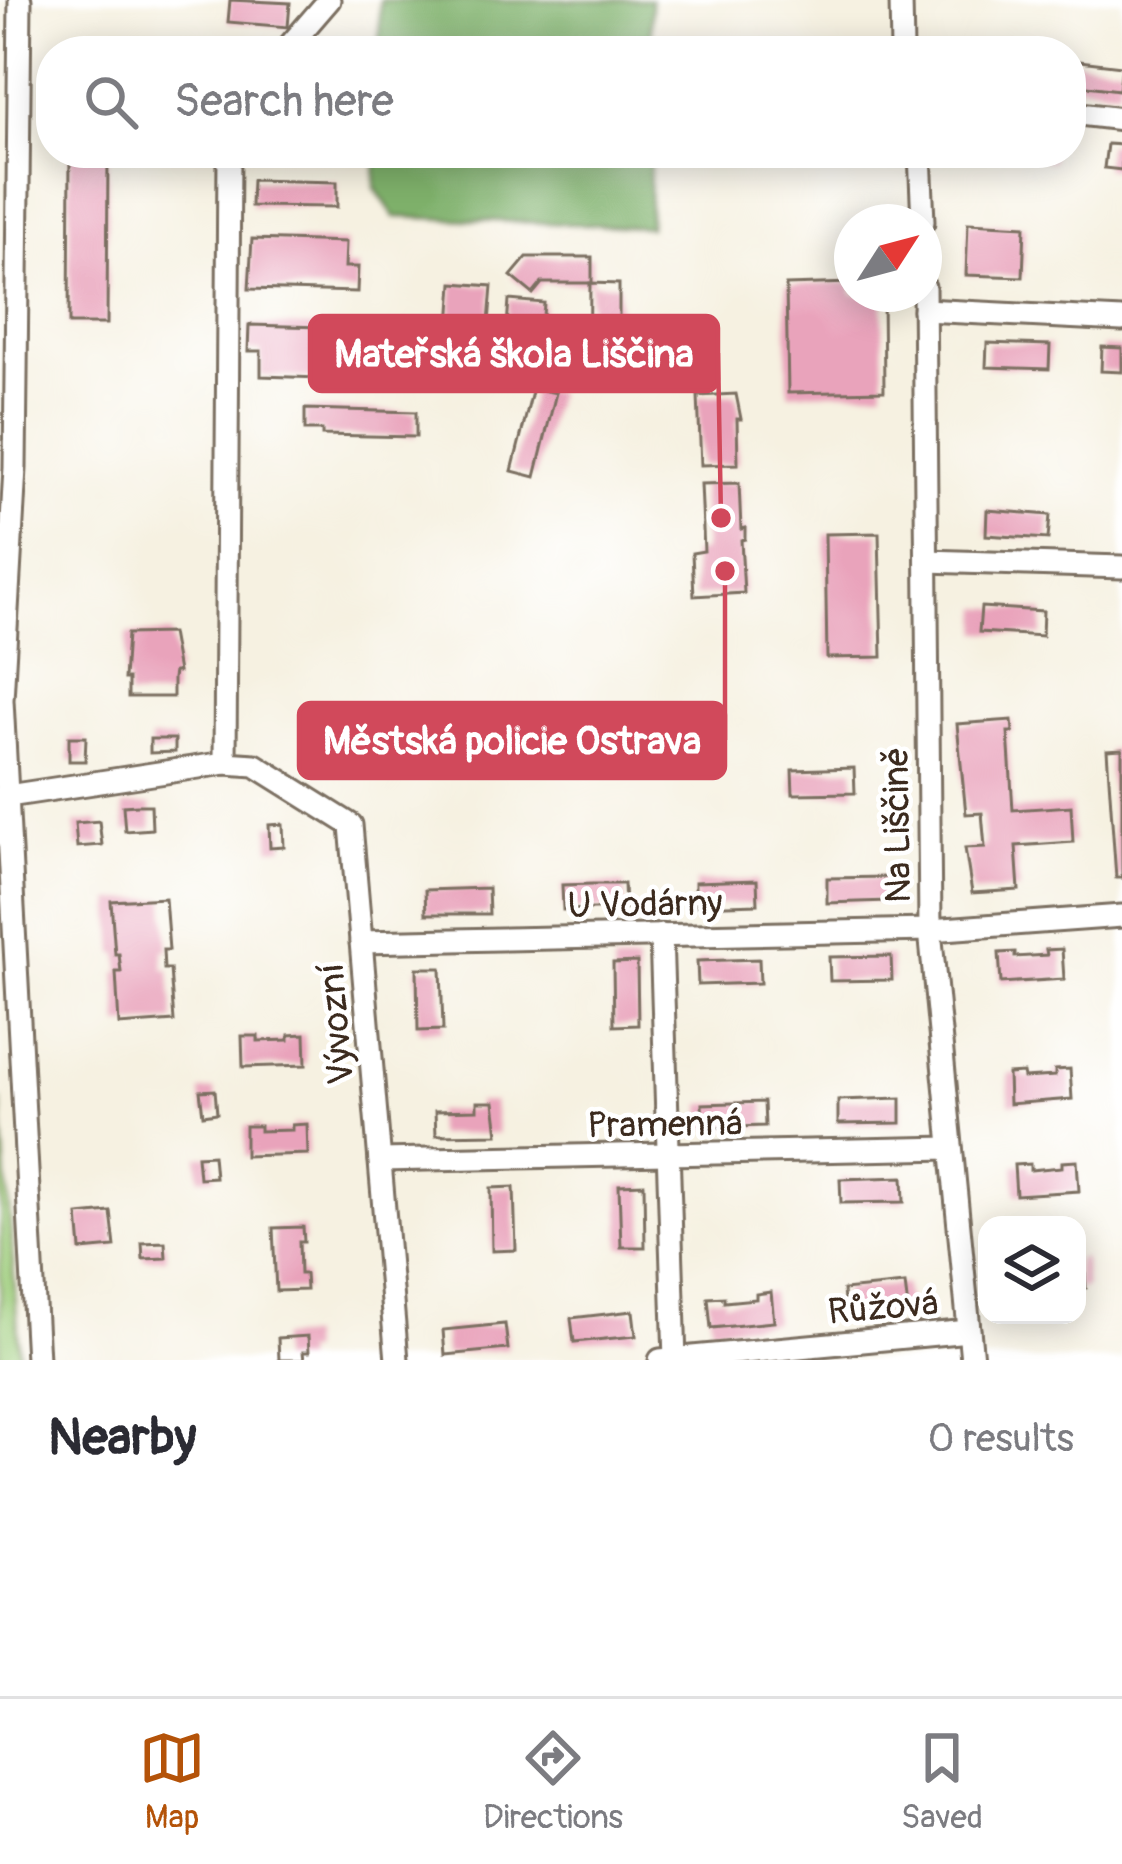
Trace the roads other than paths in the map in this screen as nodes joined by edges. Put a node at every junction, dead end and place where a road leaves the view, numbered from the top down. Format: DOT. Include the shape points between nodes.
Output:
graph roads {
  1 [pos="20,0"];
  2 [pos="329,0"];
  3 [pos="901,0"];
  4 [pos="297,36"];
  5 [pos="902,36"];
  6 [pos="1086,115"];
  7 [pos="1122,119"];
  8 [pos="229,168"];
  9 [pos="921,168"];
  10 [pos="922,204"];
  11 [pos="942,300"];
  12 [pos="924,312"];
  13 [pos="1122,320"];
  14 [pos="927,562"];
  15 [pos="1122,567"];
  16 [pos="225,764"];
  17 [pos="8,796"];
  18 [pos="1122,916"];
  19 [pos="931,929"];
  20 [pos="661,935"];
  21 [pos="361,942"];
  22 [pos="951,1148"];
  23 [pos="669,1156"];
  24 [pos="380,1160"];
  25 [pos="969,1331"];
  26 [pos="670,1359"];
  27 [pos="37,1360"];
  28 [pos="397,1360"];
  29 [pos="972,1360"];
  1 -- 17 [label="street" via="15,468 3,622"];
  2 -- 4 [label="street"];
  3 -- 5 [label="street"];
  6 -- 7 [label="street"];
  8 -- 16 [label="street"];
  9 -- 10 [label="street"];
  11 -- 13 [label="street"];
  12 -- 14 [label="street, Na Liščině"];
  14 -- 15 [label="street"];
  14 -- 19 [label="street, Na Liščině"];
  16 -- 17 [label="street, Vývozní"];
  16 -- 21 [label="street, Vývozní" via="255,765 351,825"];
  17 -- 27 [label="street"];
  18 -- 19 [label="street, U Vodárny"];
  19 -- 20 [label="street, U Vodárny"];
  19 -- 22 [label="street, Na Liščině"];
  20 -- 21 [label="street, U Vodárny"];
  20 -- 23 [label="street"];
  21 -- 24 [label="street, Vývozní"];
  22 -- 23 [label="street, Pramenná"];
  22 -- 25 [label="street, Na Liščině"];
  23 -- 24 [label="street, Pramenná"];
  23 -- 26 [label="street"];
  24 -- 28 [label="street, Vývozní"];
  25 -- 26 [label="street, Růžová"];
  25 -- 29 [label="street, Na Liščině"];
}
